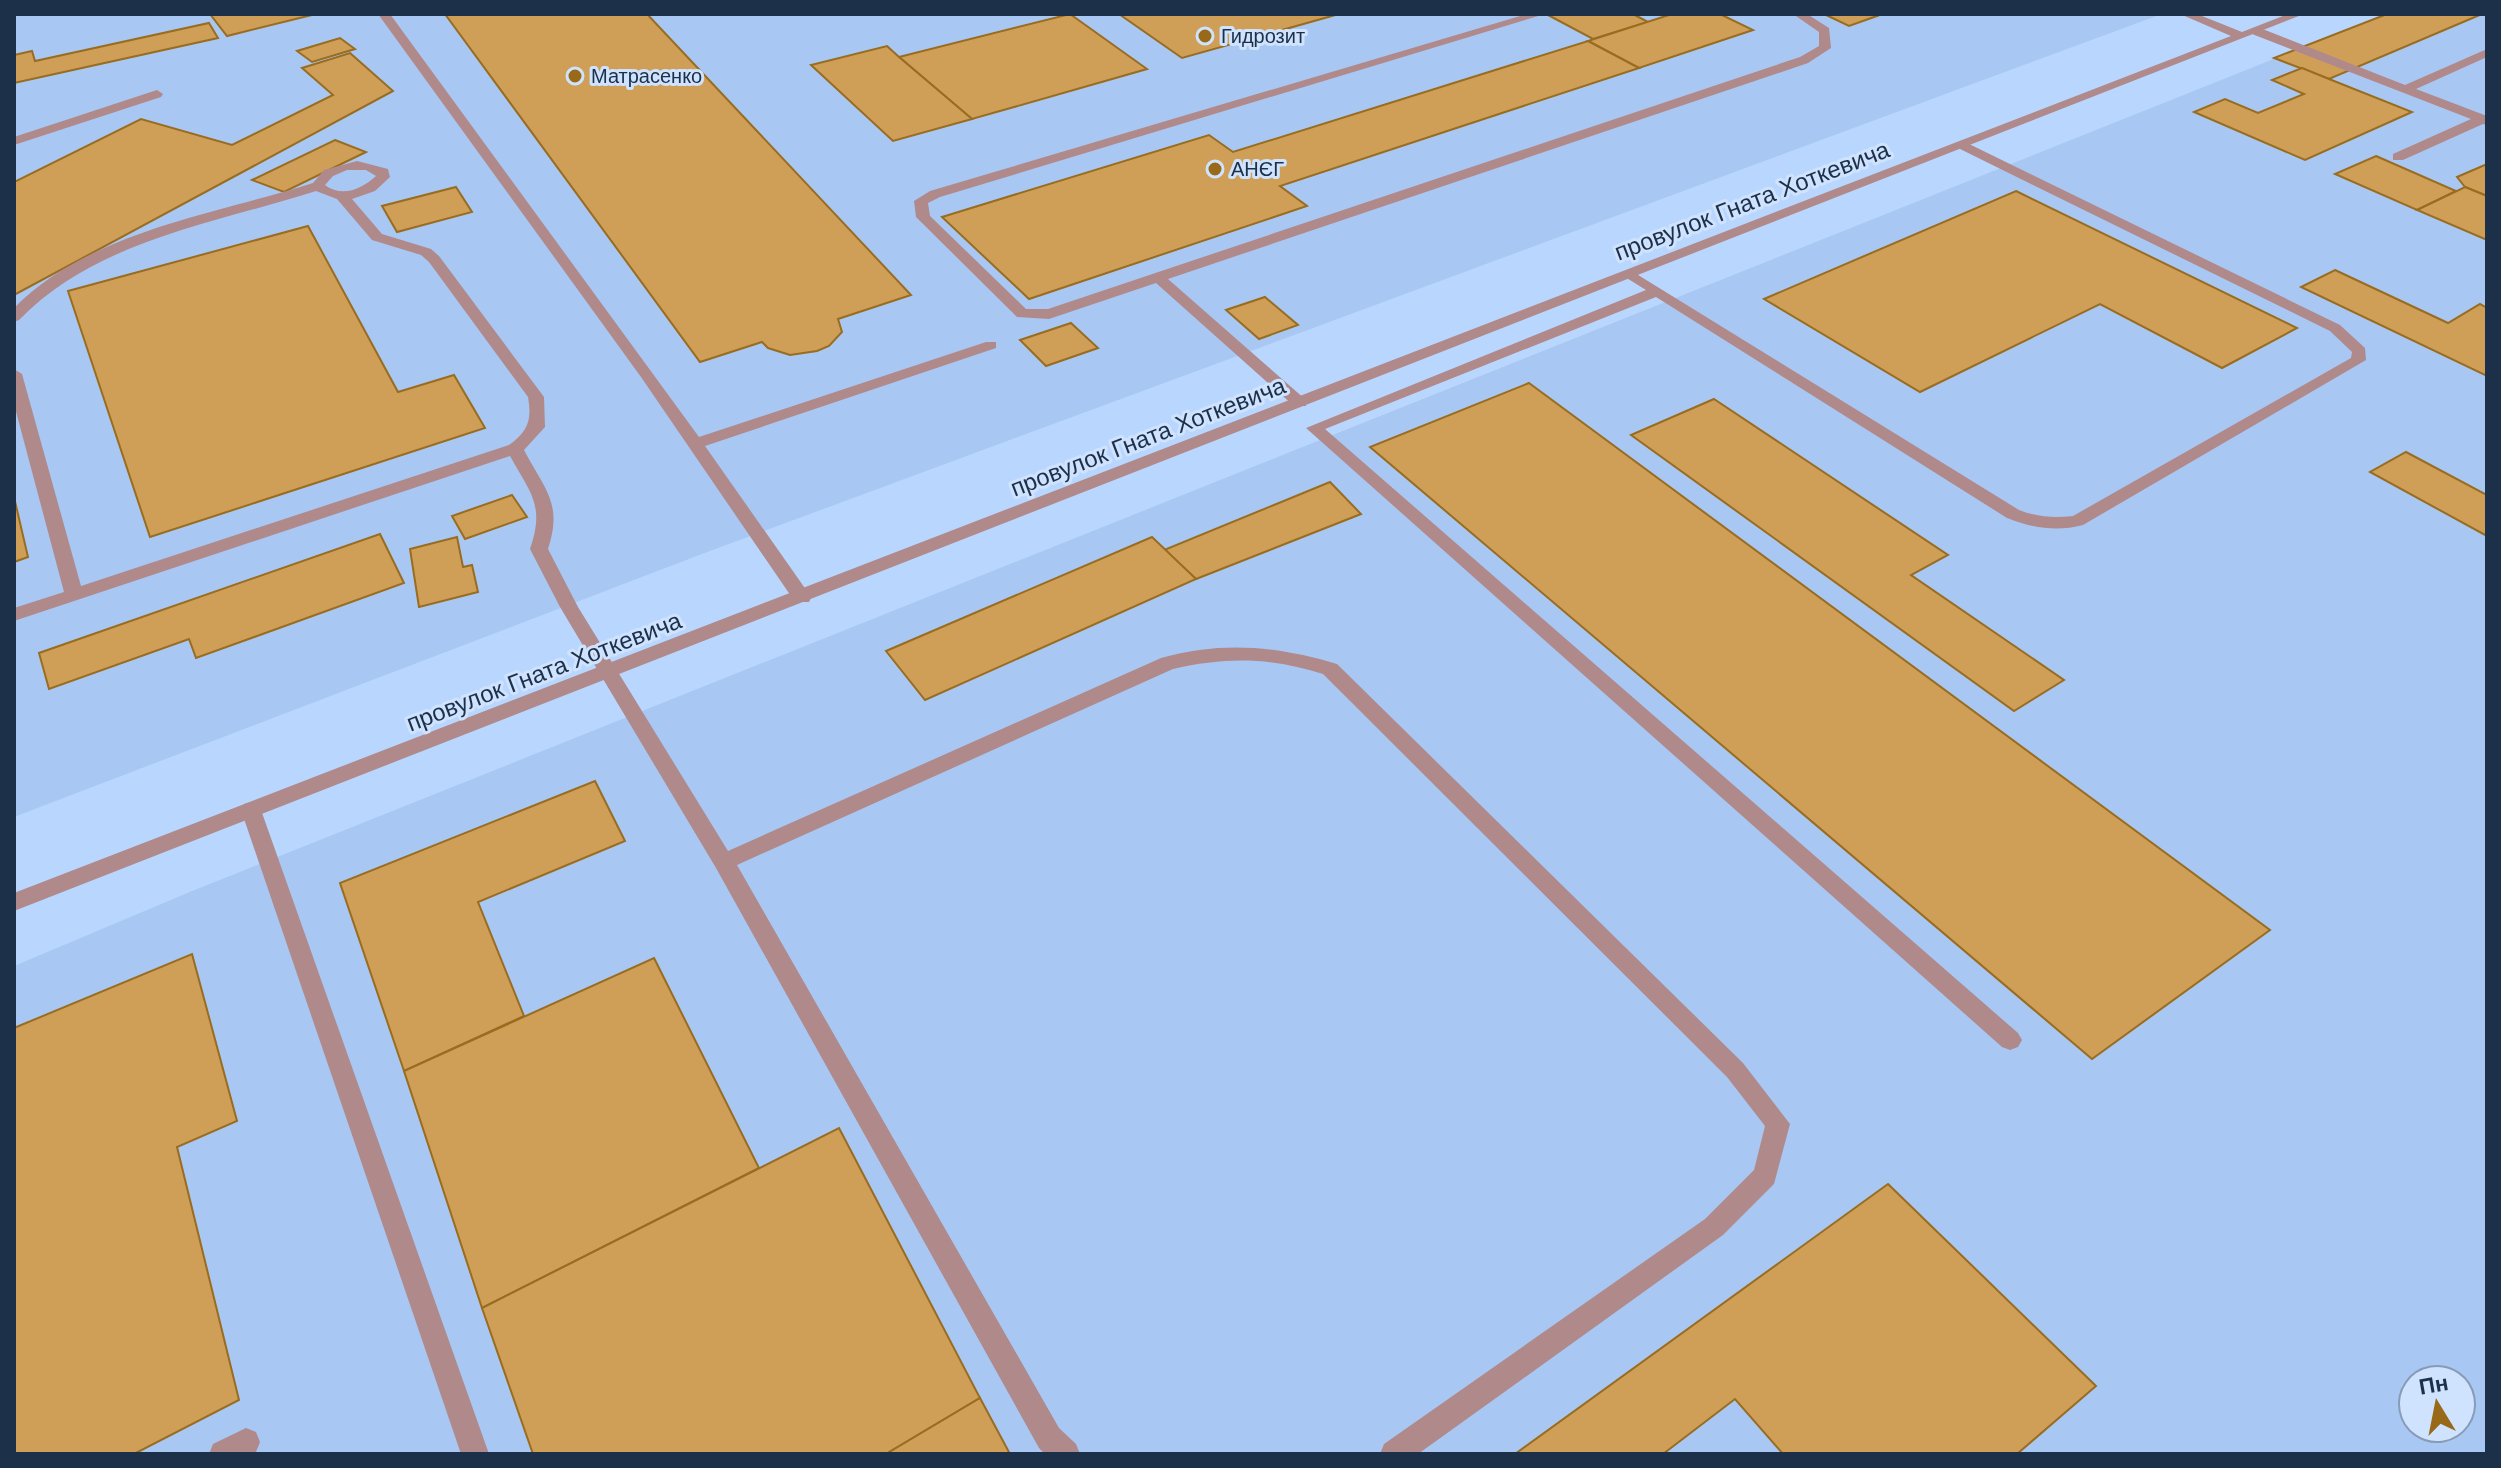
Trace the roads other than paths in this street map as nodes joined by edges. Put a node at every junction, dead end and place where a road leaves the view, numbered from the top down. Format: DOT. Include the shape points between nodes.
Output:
graph roads {
  1 [pos="384,14"];
  2 [pos="1539,14"];
  3 [pos="1799,14"];
  4 [pos="2186,14"];
  5 [pos="2298,14"];
  6 [pos="2250,34"];
  7 [pos="2487,53"];
  8 [pos="2405,89"];
  9 [pos="157,94"];
  10 [pos="2485,120"];
  11 [pos="14,141"];
  12 [pos="1963,145"];
  13 [pos="2398,157"];
  14 [pos="318,186"];
  15 [pos="294,194"];
  16 [pos="344,200"];
  17 [pos="1630,274"];
  18 [pos="1160,279"];
  19 [pos="1657,291"];
  20 [pos="14,317"];
  21 [pos="991,345"];
  22 [pos="14,374"];
  23 [pos="1300,403"];
  24 [pos="695,444"];
  25 [pos="515,449"];
  26 [pos="75,597"];
  27 [pos="802,598"];
  28 [pos="14,615"];
  29 [pos="608,673"];
  30 [pos="251,810"];
  31 [pos="724,862"];
  32 [pos="14,902"];
  33 [pos="2010,1040"];
  34 [pos="475,1454"];
  35 [pos="1066,1454"];
  36 [pos="1394,1454"];
  1 -- 24 [label="street"];
  2 -- 18 [label="street" via="921,201 923,217 1022,314 1049,314"];
  3 -- 18 [label="street" via="1825,31 1825,48 1804,60"];
  4 -- 6 [label="street"];
  5 -- 6 [label="street, провулок Гната Хоткевича"];
  6 -- 8 [label="street"];
  6 -- 12 [label="street, провулок Гната Хоткевича"];
  7 -- 8 [label="street"];
  8 -- 10 [label="street"];
  9 -- 11 [label="street"];
  10 -- 13 [label="street"];
  12 -- 17 [label="street, провулок Гната Хоткевича"];
  12 -- 19 [label="street" via="2335,328 2360,351 2358,360 2077,521 2044,524 2013,514"];
  14 -- 15 [label="street"];
  14 -- 16 [label="street"];
  14 -- 16 [label="street" via="324,176 350,166 383,172 373,187"];
  15 -- 16 [label="street"];
  15 -- 20 [label="street" via="95,256 29,296"];
  16 -- 25 [label="street" via="377,237 434,259 536,397 540,418 534,434"];
  17 -- 19 [label="street"];
  17 -- 23 [label="street, провулок Гната Хоткевича"];
  18 -- 23 [label="street"];
  19 -- 33 [label="street" via="1314,428"];
  21 -- 24 [label="street"];
  22 -- 26 [label="street"];
  23 -- 27 [label="street, провулок Гната Хоткевича"];
  24 -- 27 [label="street"];
  25 -- 26 [label="street"];
  25 -- 29 [label="street" via="546,507 539,549"];
  26 -- 28 [label="street"];
  27 -- 29 [label="street, провулок Гната Хоткевича"];
  29 -- 30 [label="street, провулок Гната Хоткевича"];
  29 -- 31 [label="street"];
  30 -- 32 [label="street, провулок Гната Хоткевича"];
  30 -- 34 [label="street"];
  31 -- 35 [label="street" via="1049,1438"];
  31 -- 36 [label="street" via="1168,663 1228,650 1282,653 1330,669 1735,1070 1778,1124 1765,1176 1714,1227"];
}
